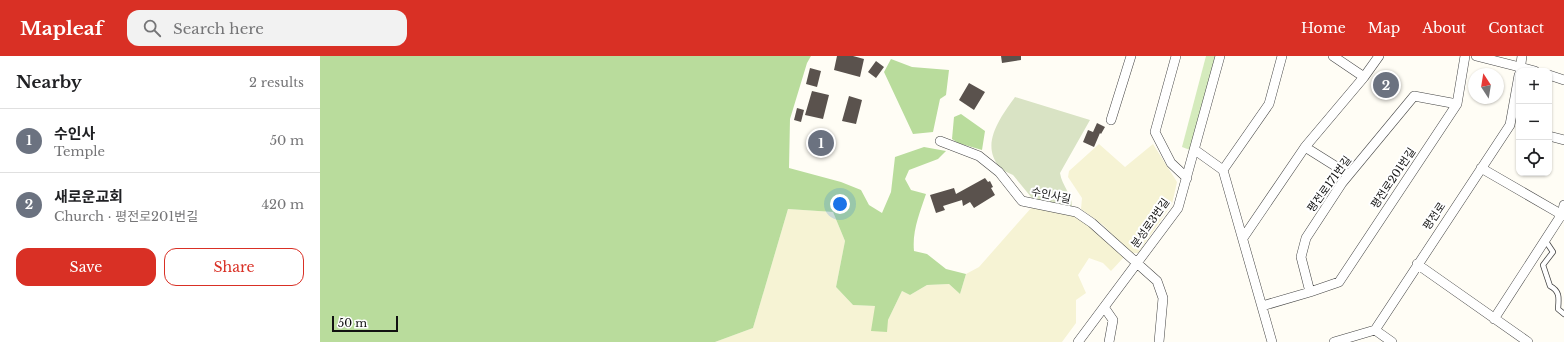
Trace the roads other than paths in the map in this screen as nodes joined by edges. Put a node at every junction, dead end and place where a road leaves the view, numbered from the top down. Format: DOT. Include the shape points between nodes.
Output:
graph roads {
  1 [pos="1131,56"];
  2 [pos="1176,56"];
  3 [pos="1220,56"];
  4 [pos="1282,56"];
  5 [pos="1333,56"];
  6 [pos="1379,56"];
  7 [pos="1465,56"];
  8 [pos="1476,56"];
  9 [pos="1522,56"];
  10 [pos="1520,68"];
  11 [pos="1516,70"];
  12 [pos="1552,76"];
  13 [pos="1364,77"];
  14 [pos="1564,80"];
  15 [pos="1456,104"];
  16 [pos="1516,104"];
  17 [pos="1112,120"];
  18 [pos="1514,126"];
  19 [pos="1552,137"];
  20 [pos="1564,140"];
  21 [pos="940,141"];
  22 [pos="1305,147"];
  23 [pos="1195,150"];
  24 [pos="1481,168"];
  25 [pos="1223,170"];
  26 [pos="1348,174"];
  27 [pos="1187,178"];
  28 [pos="1564,204"];
  29 [pos="1563,215"];
  30 [pos="1243,238"];
  31 [pos="1545,240"];
  32 [pos="1136,263"];
  33 [pos="1417,264"];
  34 [pos="1310,292"];
  35 [pos="1262,306"];
  36 [pos="1104,307"];
  37 [pos="1564,314"];
  38 [pos="1494,319"];
  39 [pos="1375,330"];
  40 [pos="1078,342"];
  41 [pos="1109,342"];
  42 [pos="1159,342"];
  43 [pos="1272,342"];
  44 [pos="1334,342"];
  45 [pos="1392,342"];
  46 [pos="1528,342"];
  1 -- 17 [label="street"];
  2 -- 27 [label="street" via="1155,132 1172,163"];
  3 -- 23 [label="street, 분성로3번길"];
  4 -- 25 [label="street" via="1269,104"];
  5 -- 13 [label="street"];
  6 -- 13 [label="street"];
  7 -- 15 [label="street, 평전로201번길"];
  8 -- 11 [label="street"];
  9 -- 10 [label="street, 평전로"];
  12 -- 14 [label="street"];
  13 -- 22 [label="street"];
  15 -- 26 [label="street, 평전로171번길" via="1414,96"];
  15 -- 34 [label="street, 평전로201번길" via="1339,282"];
  16 -- 18 [label="street, 평전로"];
  18 -- 24 [label="street, 평전로"];
  19 -- 20 [label="street"];
  21 -- 32 [label="street, 수인사길" via="979,156 998,172 1022,201 1076,212"];
  22 -- 26 [label="street"];
  22 -- 30 [label="street"];
  23 -- 25 [label="street"];
  23 -- 27 [label="street, 분성로3번길"];
  24 -- 29 [label="street"];
  24 -- 33 [label="street, 평전로"];
  25 -- 30 [label="street"];
  26 -- 34 [label="street, 평전로171번길" via="1306,238 1301,257"];
  27 -- 32 [label="street, 분성로3번길" via="1178,208"];
  28 -- 29 [label="street"];
  29 -- 31 [label="street"];
  30 -- 35 [label="street"];
  31 -- 37 [label="lane" via="1554,252 1543,265 1550,286 1556,289 1559,295 1558,309"];
  31 -- 38 [label="street"];
  32 -- 36 [label="street, 분성로3번길"];
  32 -- 42 [label="street, 수인사길" via="1157,281 1164,298"];
  33 -- 38 [label="street"];
  33 -- 39 [label="street, 평전로"];
  34 -- 35 [label="street"];
  35 -- 43 [label="street"];
  36 -- 40 [label="street, 분성로3번길"];
  36 -- 41 [label="street" via="1113,320"];
  38 -- 46 [label="street"];
  39 -- 44 [label="street"];
  39 -- 45 [label="street"];
}
